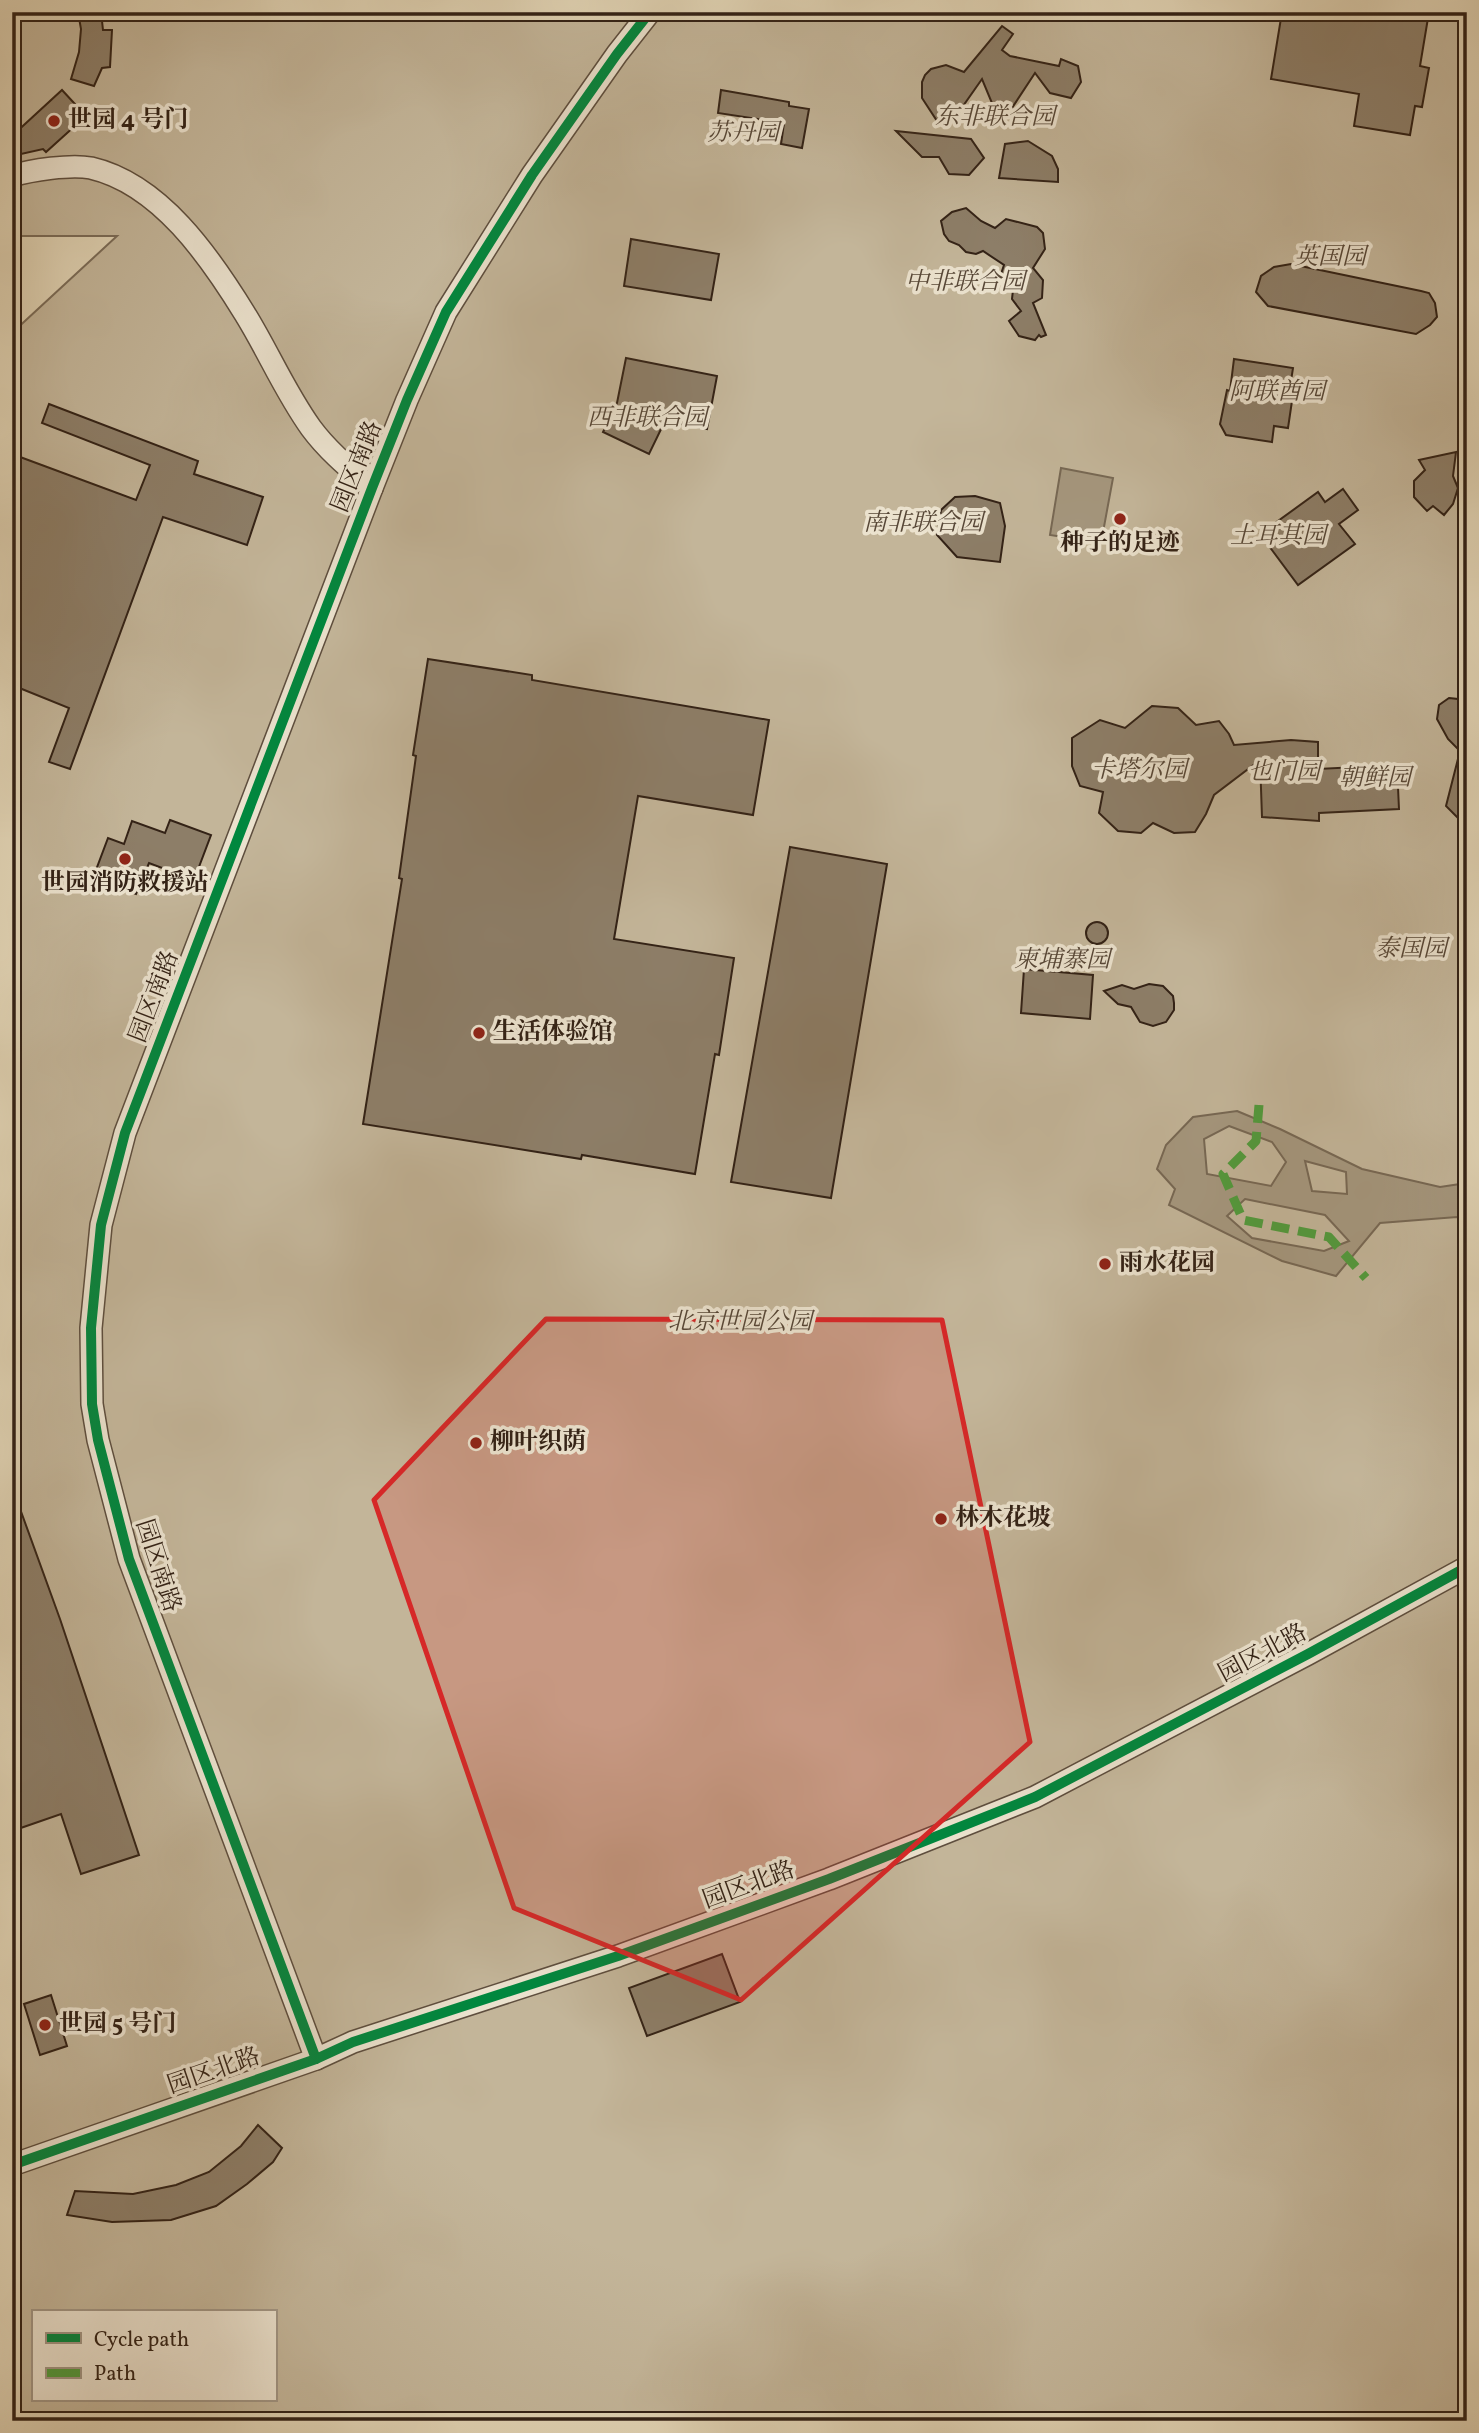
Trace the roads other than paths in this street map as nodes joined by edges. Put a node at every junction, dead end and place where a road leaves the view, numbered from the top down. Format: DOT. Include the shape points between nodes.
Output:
graph roads {
  1 [pos="650,12"];
  2 [pos="12,176"];
  3 [pos="372,488"];
  4 [pos="1467,1567"];
  5 [pos="316,2059"];
  6 [pos="12,2165"];
  1 -- 3 [label="street, 园区南路" via="532,175 446,313"];
  2 -- 3 [label="street" via="32,170 90,168 139,188 161,206 197,245 245,314 312,429 328,450"];
  3 -- 5 [label="street, 园区南路" via="125,1133 101,1225 91,1328 92,1404 127,1553"];
  4 -- 5 [label="street, 园区北路" via="1035,1797 618,1956 353,2042"];
  5 -- 6 [label="street, 园区北路"];
}
